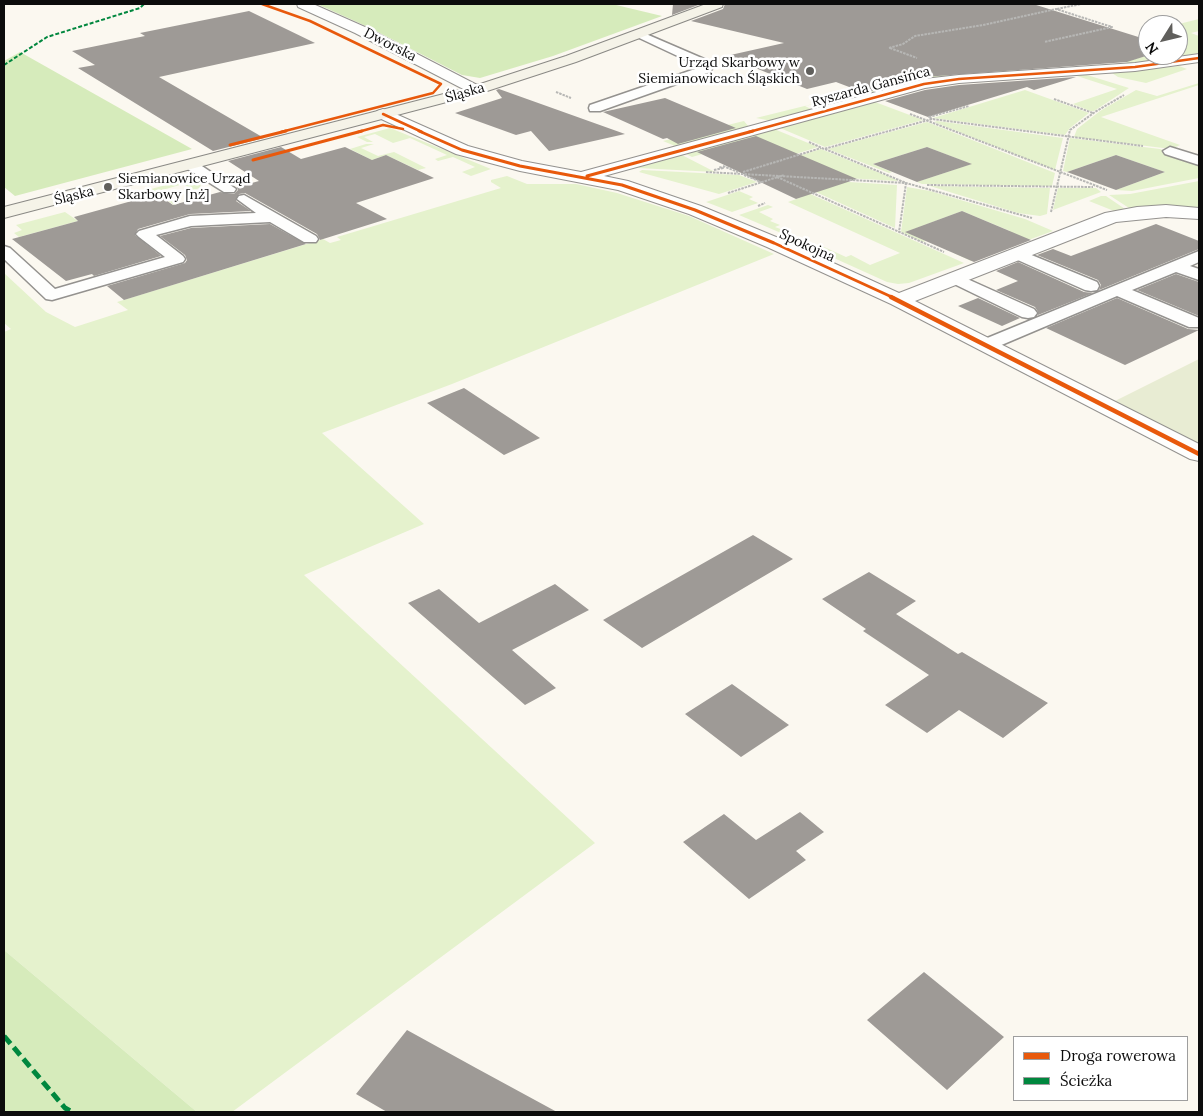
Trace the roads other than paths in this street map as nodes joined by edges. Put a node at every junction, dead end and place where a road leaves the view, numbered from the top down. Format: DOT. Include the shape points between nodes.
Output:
graph roads {
  1 [pos="302,4"];
  2 [pos="717,4"];
  3 [pos="639,34"];
  4 [pos="1199,58"];
  5 [pos="476,90"];
  6 [pos="595,108"];
  7 [pos="383,114"];
  8 [pos="1170,152"];
  9 [pos="1199,161"];
  10 [pos="191,165"];
  11 [pos="585,177"];
  12 [pos="228,189"];
  13 [pos="244,199"];
  14 [pos="4,213"];
  15 [pos="1199,213"];
  16 [pos="273,217"];
  17 [pos="310,239"];
  18 [pos="4,251"];
  19 [pos="1017,254"];
  20 [pos="1199,256"];
  21 [pos="1176,266"];
  22 [pos="1199,275"];
  23 [pos="954,278"];
  24 [pos="1091,286"];
  25 [pos="1117,290"];
  26 [pos="898,300"];
  27 [pos="1028,313"];
  28 [pos="1195,323"];
  29 [pos="986,345"];
  30 [pos="1199,454"];
  1 -- 5 [label="street, Dworska"];
  2 -- 3 [label="main road, Śląska"];
  3 -- 5 [label="main road, Śląska"];
  3 -- 6 [label="lane" via="707,65 706,69"];
  4 -- 11 [label="street, Ryszarda Gansińca" via="1135,67 924,84"];
  5 -- 7 [label="main road, Śląska"];
  7 -- 10 [label="main road, Śląska"];
  7 -- 11 [label="street, Spokojna" via="462,150 520,166"];
  8 -- 9 [label="lane"];
  10 -- 12 [label="lane"];
  10 -- 14 [label="main road, Śląska"];
  11 -- 26 [label="street, Spokojna" via="622,185 695,210 774,242"];
  13 -- 16 [label="lane"];
  15 -- 19 [label="street" via="1166,211 1112,217"];
  16 -- 17 [label="lane"];
  16 -- 18 [label="lane" via="190,221 144,234 177,259 52,295"];
  19 -- 23 [label="street"];
  19 -- 24 [label="lane"];
  20 -- 21 [label="lane"];
  21 -- 22 [label="lane"];
  21 -- 25 [label="lane"];
  23 -- 26 [label="street"];
  23 -- 27 [label="lane"];
  25 -- 28 [label="lane"];
  25 -- 29 [label="lane"];
  26 -- 29 [label="street, Spokojna"];
  29 -- 30 [label="street, Spokojna"];
}
